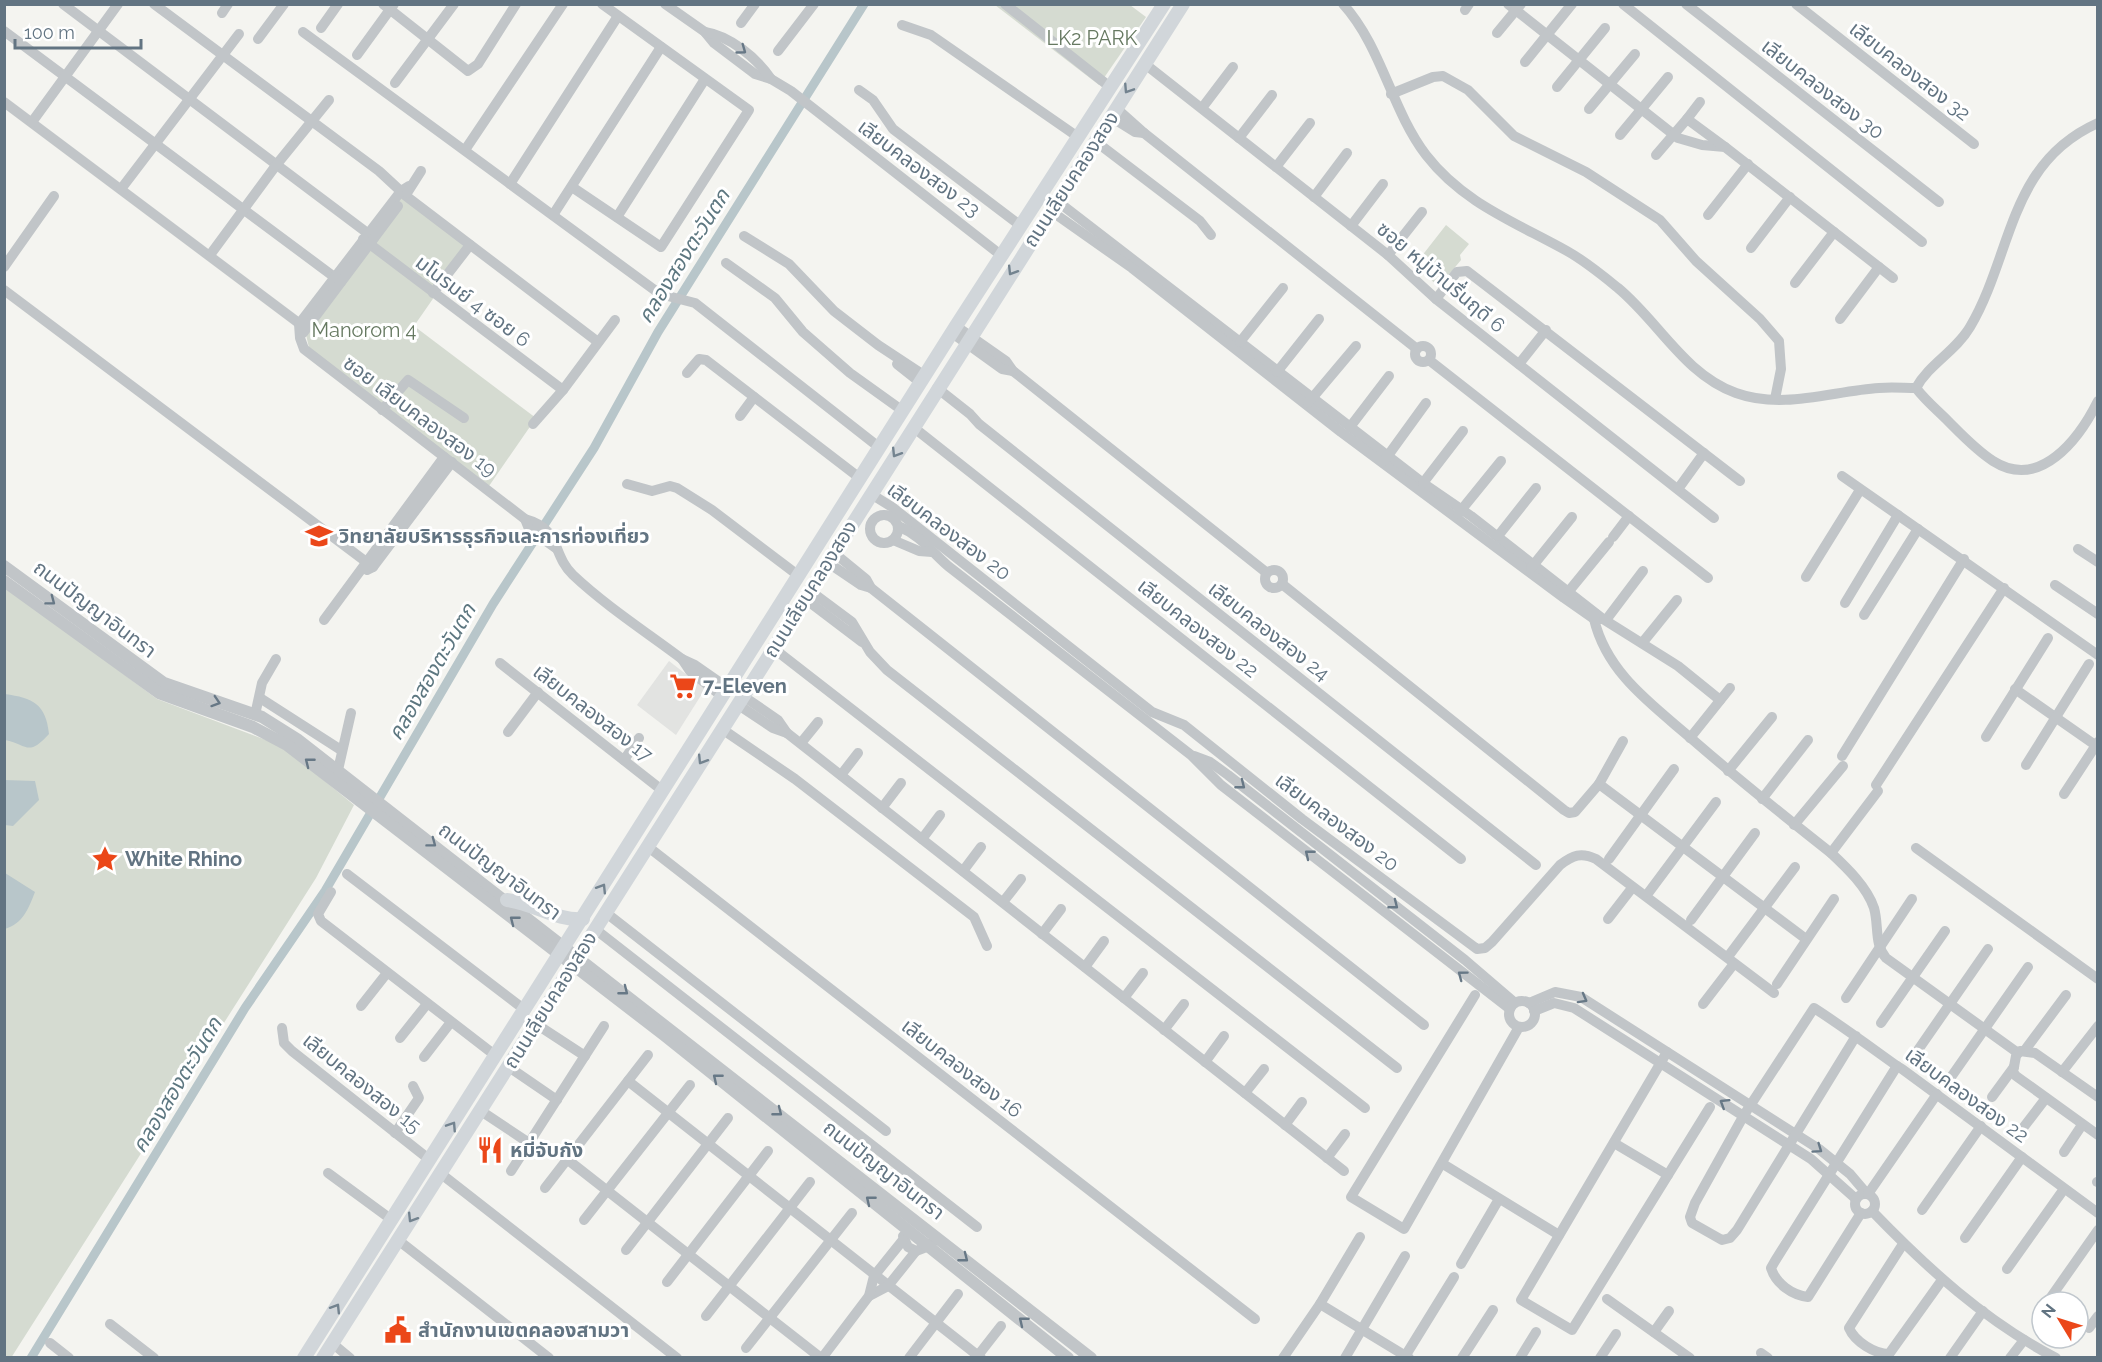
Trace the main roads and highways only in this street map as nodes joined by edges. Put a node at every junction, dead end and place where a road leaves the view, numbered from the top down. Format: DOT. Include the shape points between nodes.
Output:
graph roads {
  1 [pos="1164,4"];
  2 [pos="1183,4"];
  3 [pos="507,900"];
  4 [pos="583,919"];
  5 [pos="415,1183"];
  6 [pos="428,1192"];
  7 [pos="304,1358"];
  8 [pos="323,1358"];
  4 -- 1 [label="main road, ถนนเลียบคลองสอง, one-way" via="954,329"];
  2 -- 6 [label="main road, ถนนเลียบคลองสอง, one-way"];
  3 -- 4 [label="main road" via="525,902 564,918"];
  5 -- 4 [label="main road, ถนนเลียบคลองสอง, one-way"];
  5 -- 6 [label="main road"];
  7 -- 5 [label="main road, ถนนเลียบคลองสอง, one-way"];
  6 -- 8 [label="main road, ถนนเลียบคลองสอง, one-way"];
}
